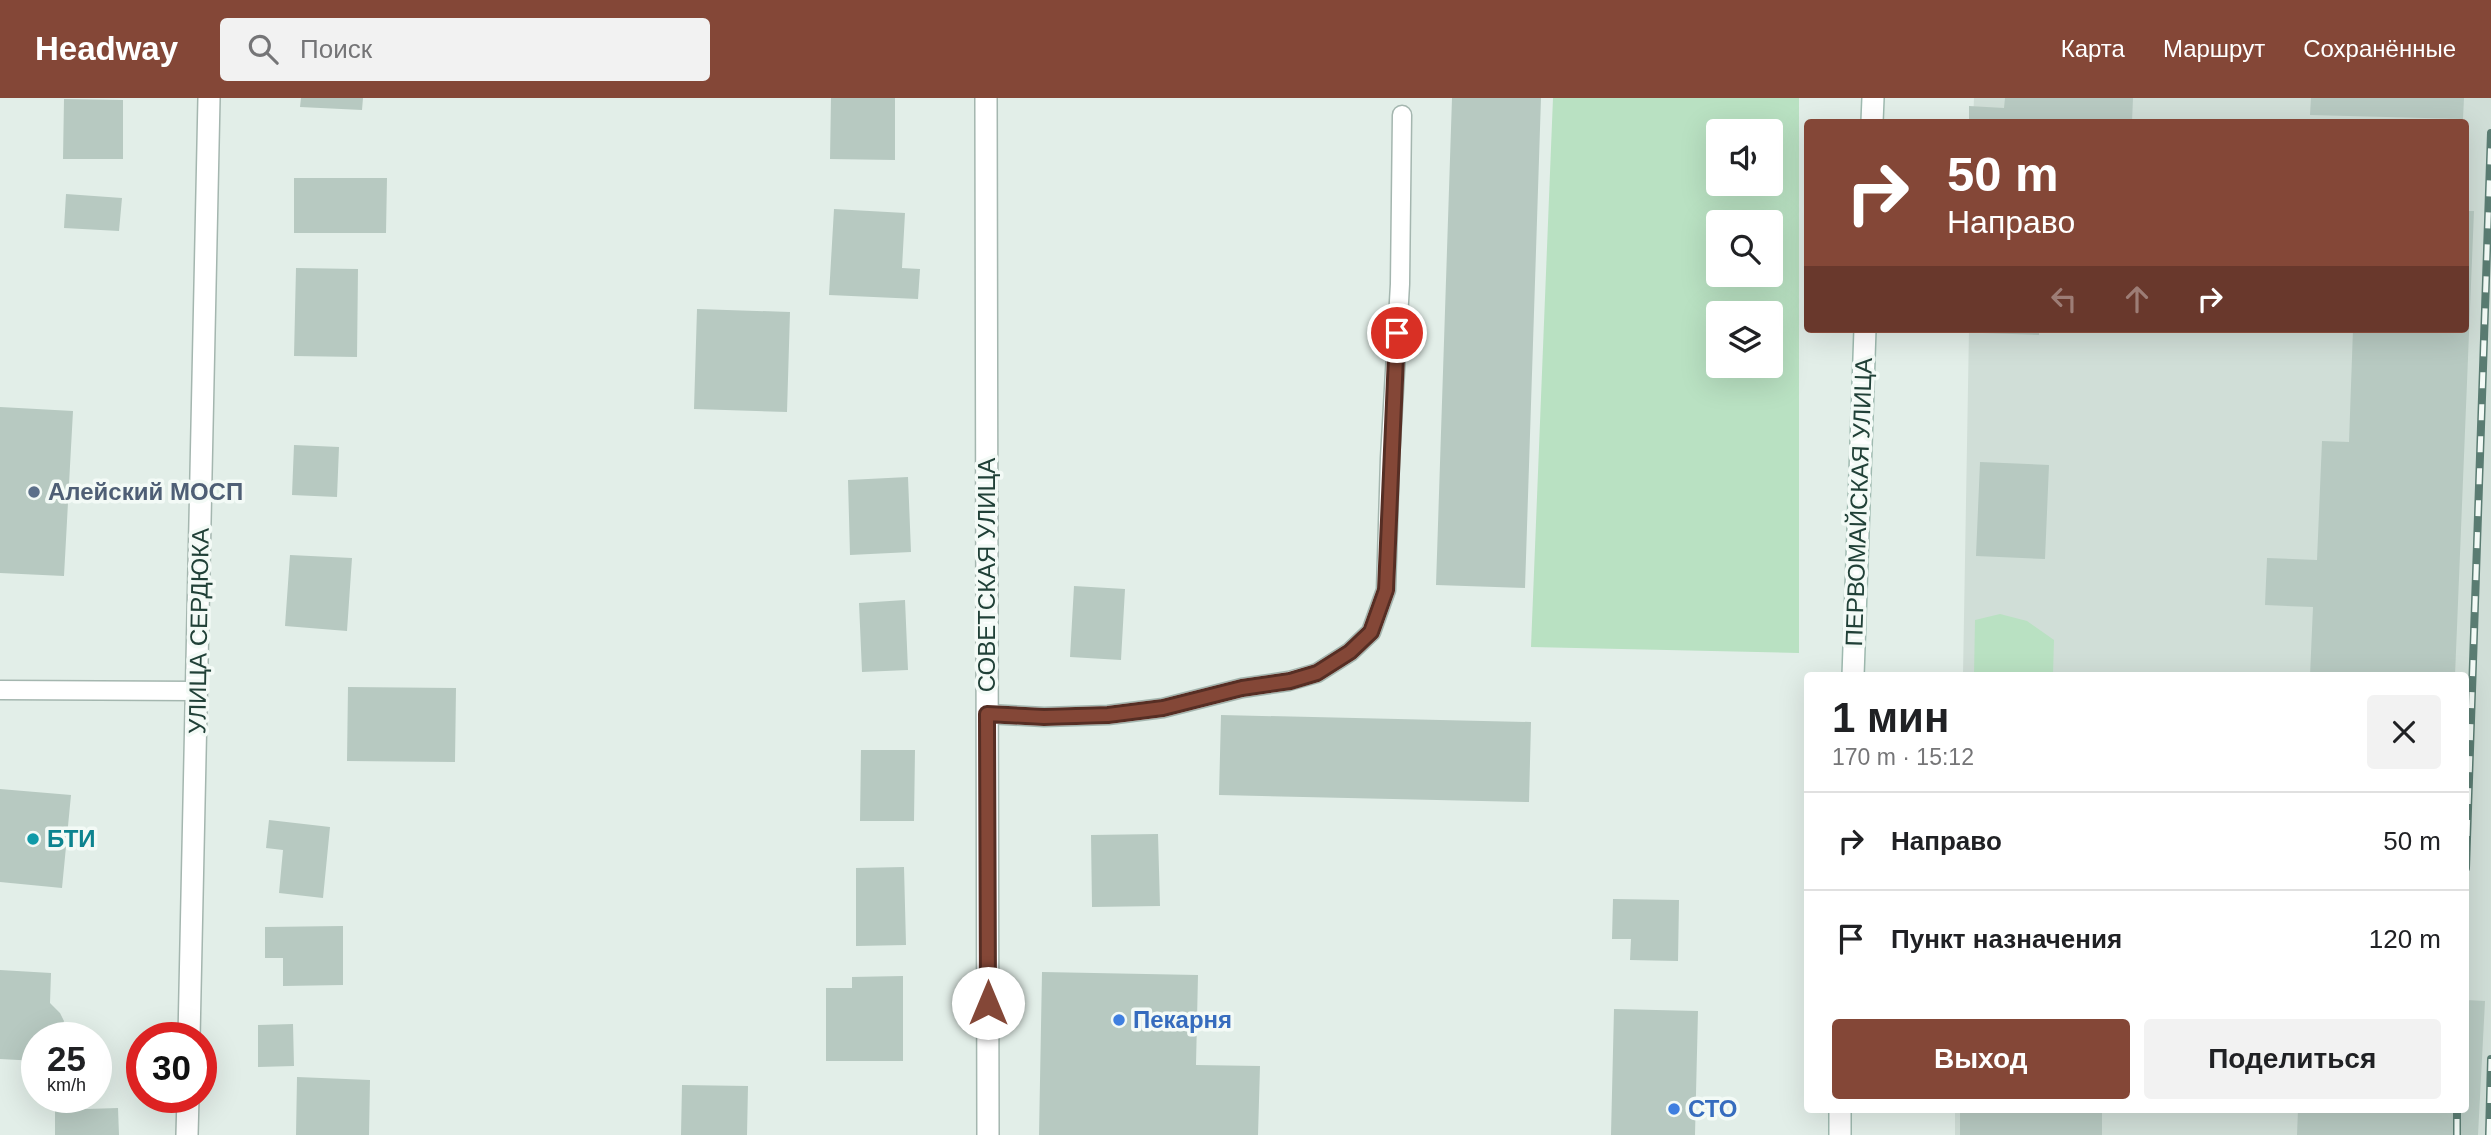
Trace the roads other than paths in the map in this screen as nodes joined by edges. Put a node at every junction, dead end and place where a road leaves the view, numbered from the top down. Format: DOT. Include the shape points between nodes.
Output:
graph roads {
  1 [pos="209,98"];
  2 [pos="986,98"];
  3 [pos="1873,98"];
  4 [pos="1402,115"];
  5 [pos="1872,119"];
  6 [pos="1865,333"];
  7 [pos="1853,672"];
  8 [pos="0,690"];
  9 [pos="198,691"];
  10 [pos="987,714"];
  11 [pos="189,1022"];
  12 [pos="188,1113"];
  13 [pos="1840,1113"];
  14 [pos="187,1135"];
  15 [pos="988,1135"];
  16 [pos="1840,1135"];
  1 -- 9 [label="street, УЛИЦА СЕРДЮКА"];
  2 -- 10 [label="street, СОВЕТСКАЯ УЛИЦА"];
  3 -- 5 [label="street"];
  4 -- 10 [label="lane" via="1386,590 1371,632 1317,673 1290,681 1108,715"];
  6 -- 7 [label="street, ПЕРВОМАЙСКАЯ УЛИЦА"];
  8 -- 9 [label="lane"];
  9 -- 11 [label="street, УЛИЦА СЕРДЮКА"];
  10 -- 15 [label="street, СОВЕТСКАЯ УЛИЦА"];
  12 -- 14 [label="street"];
  13 -- 16 [label="street"];
}
